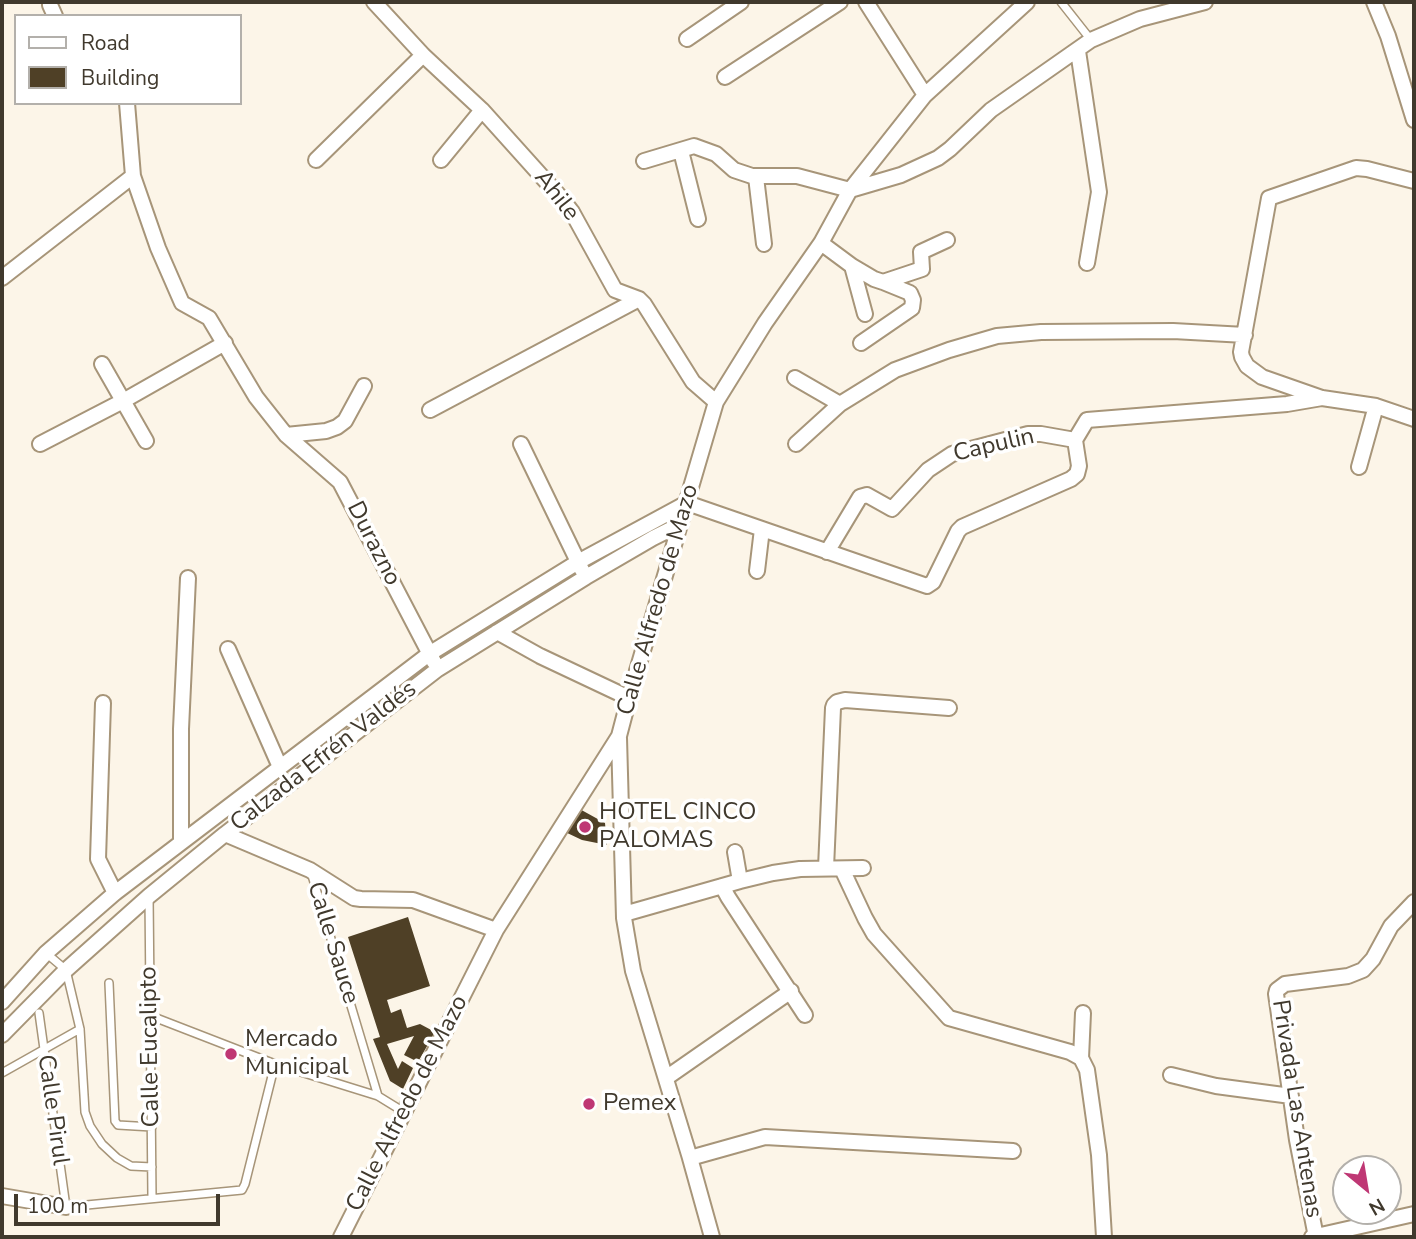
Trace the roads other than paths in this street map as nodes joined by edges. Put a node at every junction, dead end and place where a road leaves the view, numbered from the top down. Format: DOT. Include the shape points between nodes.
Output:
graph roads {
  1 [pos="374,2"];
  2 [pos="740,2"];
  3 [pos="840,2"];
  4 [pos="866,2"];
  5 [pos="1027,2"];
  6 [pos="1061,2"];
  7 [pos="1205,2"];
  8 [pos="1374,2"];
  9 [pos="687,39"];
  10 [pos="1091,40"];
  11 [pos="1078,51"];
  12 [pos="423,55"];
  13 [pos="725,77"];
  14 [pos="925,95"];
  15 [pos="127,105"];
  16 [pos="482,110"];
  17 [pos="1414,120"];
  18 [pos="681,151"];
  19 [pos="316,160"];
  20 [pos="441,160"];
  21 [pos="644,161"];
  22 [pos="133,176"];
  23 [pos="755,177"];
  24 [pos="1414,181"];
  25 [pos="850,190"];
  26 [pos="698,219"];
  27 [pos="947,240"];
  28 [pos="821,243"];
  29 [pos="764,244"];
  30 [pos="1087,263"];
  31 [pos="852,266"];
  32 [pos="2,278"];
  33 [pos="883,282"];
  34 [pos="639,299"];
  35 [pos="866,314"];
  36 [pos="1245,335"];
  37 [pos="225,343"];
  38 [pos="861,343"];
  39 [pos="102,363"];
  40 [pos="795,378"];
  41 [pos="364,386"];
  42 [pos="1322,398"];
  43 [pos="123,401"];
  44 [pos="716,402"];
  45 [pos="840,404"];
  46 [pos="1376,406"];
  47 [pos="430,410"];
  48 [pos="1414,419"];
  49 [pos="286,435"];
  50 [pos="1075,440"];
  51 [pos="146,441"];
  52 [pos="40,444"];
  53 [pos="521,444"];
  54 [pos="796,444"];
  55 [pos="1359,467"];
  56 [pos="687,503"];
  57 [pos="681,524"];
  58 [pos="762,529"];
  59 [pos="827,552"];
  60 [pos="578,562"];
  61 [pos="757,571"];
  62 [pos="586,577"];
  63 [pos="188,578"];
  64 [pos="497,632"];
  65 [pos="228,649"];
  66 [pos="429,654"];
  67 [pos="438,669"];
  68 [pos="629,698"];
  69 [pos="103,703"];
  70 [pos="949,708"];
  71 [pos="619,736"];
  72 [pos="314,742"];
  73 [pos="326,756"];
  74 [pos="280,768"];
  75 [pos="225,834"];
  76 [pos="181,842"];
  77 [pos="735,852"];
  78 [pos="826,868"];
  79 [pos="863,868"];
  80 [pos="842,869"];
  81 [pos="310,870"];
  82 [pos="740,881"];
  83 [pos="722,886"];
  84 [pos="115,893"];
  85 [pos="149,896"];
  86 [pos="1414,902"];
  87 [pos="624,914"];
  88 [pos="496,930"];
  89 [pos="46,953"];
  90 [pos="66,970"];
  91 [pos="109,983"];
  92 [pos="791,991"];
  93 [pos="2,1002"];
  94 [pos="38,1013"];
  95 [pos="1083,1013"];
  96 [pos="805,1014"];
  97 [pos="151,1016"];
  98 [pos="80,1029"];
  99 [pos="2,1035"];
  100 [pos="43,1050"];
  101 [pos="1081,1058"];
  102 [pos="275,1064"];
  103 [pos="2,1073"];
  104 [pos="1171,1075"];
  105 [pos="666,1078"];
  106 [pos="378,1096"];
  107 [pos="1291,1096"];
  108 [pos="404,1112"];
  109 [pos="152,1127"];
  110 [pos="1013,1151"];
  111 [pos="690,1158"];
  112 [pos="152,1167"];
  113 [pos="2,1196"];
  114 [pos="152,1197"];
  115 [pos="66,1207"];
  116 [pos="1414,1214"];
  117 [pos="341,1237"];
  118 [pos="712,1237"];
  119 [pos="1104,1237"];
  120 [pos="1314,1237"];
  1 -- 12 [label="street, Ahile"];
  2 -- 9 [label="street"];
  3 -- 13 [label="street"];
  4 -- 14 [label="street"];
  5 -- 14 [label="street, Calle Alfredo de Mazo"];
  6 -- 10 [label="lane"];
  7 -- 10 [label="street" via="1140,19"];
  8 -- 17 [label="street"];
  10 -- 11 [label="street"];
  11 -- 25 [label="street" via="991,110 938,158 901,176"];
  11 -- 30 [label="street" via="1099,192"];
  12 -- 16 [label="street, Ahile"];
  12 -- 19 [label="street"];
  14 -- 25 [label="street, Calle Alfredo de Mazo"];
  15 -- 22 [label="street, Durazno"];
  16 -- 20 [label="street"];
  16 -- 34 [label="street, Ahile" via="567,205 615,290"];
  18 -- 21 [label="street"];
  18 -- 23 [label="street" via="694,146"];
  18 -- 26 [label="street"];
  22 -- 32 [label="street"];
  22 -- 37 [label="street, Durazno" via="182,304 208,317"];
  23 -- 25 [label="street" via="797,176"];
  23 -- 29 [label="street"];
  24 -- 36 [label="street" via="1356,168 1269,198"];
  25 -- 28 [label="street, Calle Alfredo de Mazo"];
  27 -- 33 [label="street" via="920,253 922,270"];
  28 -- 31 [label="street"];
  28 -- 44 [label="street, Calle Alfredo de Mazo"];
  31 -- 33 [label="street"];
  31 -- 35 [label="street"];
  33 -- 38 [label="street" via="909,293 912,308"];
  34 -- 44 [label="street, Ahile" via="693,382"];
  34 -- 47 [label="street"];
  36 -- 42 [label="street" via="1242,357 1256,374"];
  36 -- 45 [label="street" via="1173,331 997,336 895,370"];
  37 -- 43 [label="street"];
  37 -- 49 [label="street, Durazno" via="248,386"];
  39 -- 43 [label="street"];
  40 -- 45 [label="street"];
  41 -- 49 [label="street" via="337,427"];
  42 -- 46 [label="street"];
  42 -- 50 [label="street" via="1092,418 1084,422"];
  43 -- 51 [label="street"];
  43 -- 52 [label="street"];
  44 -- 56 [label="street, Calle Alfredo de Mazo"];
  45 -- 54 [label="street"];
  46 -- 48 [label="street"];
  46 -- 55 [label="street"];
  49 -- 66 [label="street, Durazno" via="340,482"];
  50 -- 59 [label="street, Capulin" via="1028,434 952,454 936,463 892,509 867,495 860,497"];
  50 -- 59 [label="street" via="1077,474 962,527 930,586"];
  53 -- 60 [label="street"];
  56 -- 57 [label="street, Calle Alfredo de Mazo"];
  56 -- 58 [label="street"];
  56 -- 60 [label="street, Calzada Efrén Valdés"];
  57 -- 62 [label="street, Calzada Efrén Valdés"];
  57 -- 68 [label="street, Calle Alfredo de Mazo"];
  58 -- 59 [label="street"];
  58 -- 61 [label="street"];
  60 -- 62 [label="street"];
  60 -- 66 [label="street, Calzada Efrén Valdés"];
  62 -- 64 [label="street, Calzada Efrén Valdés"];
  63 -- 76 [label="street"];
  64 -- 67 [label="street, Calzada Efrén Valdés"];
  64 -- 68 [label="street"];
  65 -- 74 [label="street"];
  66 -- 67 [label="street, Durazno"];
  66 -- 72 [label="street, Calzada Efrén Valdés"];
  67 -- 73 [label="street, Calzada Efrén Valdés"];
  68 -- 71 [label="street, Calle Alfredo de Mazo"];
  69 -- 84 [label="street" via="98,859"];
  70 -- 78 [label="street" via="837,702 833,708"];
  71 -- 87 [label="street"];
  71 -- 88 [label="street, Calle Alfredo de Mazo"];
  72 -- 73 [label="street"];
  72 -- 74 [label="street, Calzada Efrén Valdés"];
  73 -- 75 [label="street, Calzada Efrén Valdés"];
  74 -- 76 [label="street, Calzada Efrén Valdés"];
  75 -- 81 [label="street"];
  75 -- 85 [label="street, Calzada Efrén Valdés"];
  76 -- 84 [label="street, Calzada Efrén Valdés"];
  77 -- 82 [label="street"];
  78 -- 80 [label="street"];
  78 -- 82 [label="street"];
  79 -- 80 [label="street"];
  80 -- 101 [label="street" via="874,934 949,1018"];
  81 -- 88 [label="street" via="358,899 413,900"];
  81 -- 106 [label="lane, Calle Sauce"];
  82 -- 83 [label="street"];
  83 -- 87 [label="street"];
  83 -- 92 [label="street"];
  84 -- 89 [label="street, Calzada Efrén Valdés"];
  85 -- 90 [label="street, Calzada Efrén Valdés"];
  85 -- 97 [label="lane, Calle Eucalipto"];
  86 -- 107 [label="street, Privada Las Antenas" via="1391,926 1363,970 1278,988"];
  87 -- 105 [label="street" via="635,978"];
  88 -- 108 [label="street, Calle Alfredo de Mazo"];
  89 -- 90 [label="lane"];
  89 -- 93 [label="street, Calzada Efrén Valdés"];
  90 -- 98 [label="lane"];
  90 -- 99 [label="street, Calzada Efrén Valdés"];
  91 -- 109 [label="lane" via="115,1121"];
  92 -- 96 [label="street"];
  92 -- 105 [label="street"];
  94 -- 100 [label="lane, Calle Pirul"];
  95 -- 101 [label="street"];
  97 -- 102 [label="lane"];
  97 -- 109 [label="lane, Calle Eucalipto"];
  98 -- 100 [label="lane"];
  98 -- 112 [label="lane" via="83,1095 90,1126 117,1158 131,1166"];
  100 -- 103 [label="lane"];
  100 -- 115 [label="lane, Calle Pirul"];
  101 -- 119 [label="street" via="1087,1070 1098,1155"];
  102 -- 106 [label="lane"];
  102 -- 114 [label="lane" via="242,1190"];
  104 -- 107 [label="street"];
  105 -- 111 [label="street"];
  106 -- 108 [label="lane"];
  107 -- 120 [label="street, Privada Las Antenas"];
  108 -- 117 [label="street, Calle Alfredo de Mazo"];
  109 -- 112 [label="lane, Calle Eucalipto"];
  110 -- 111 [label="street" via="765,1137"];
  111 -- 118 [label="street"];
  112 -- 114 [label="lane, Calle Eucalipto"];
  113 -- 115 [label="street"];
  114 -- 115 [label="lane"];
  116 -- 120 [label="street"];
}
